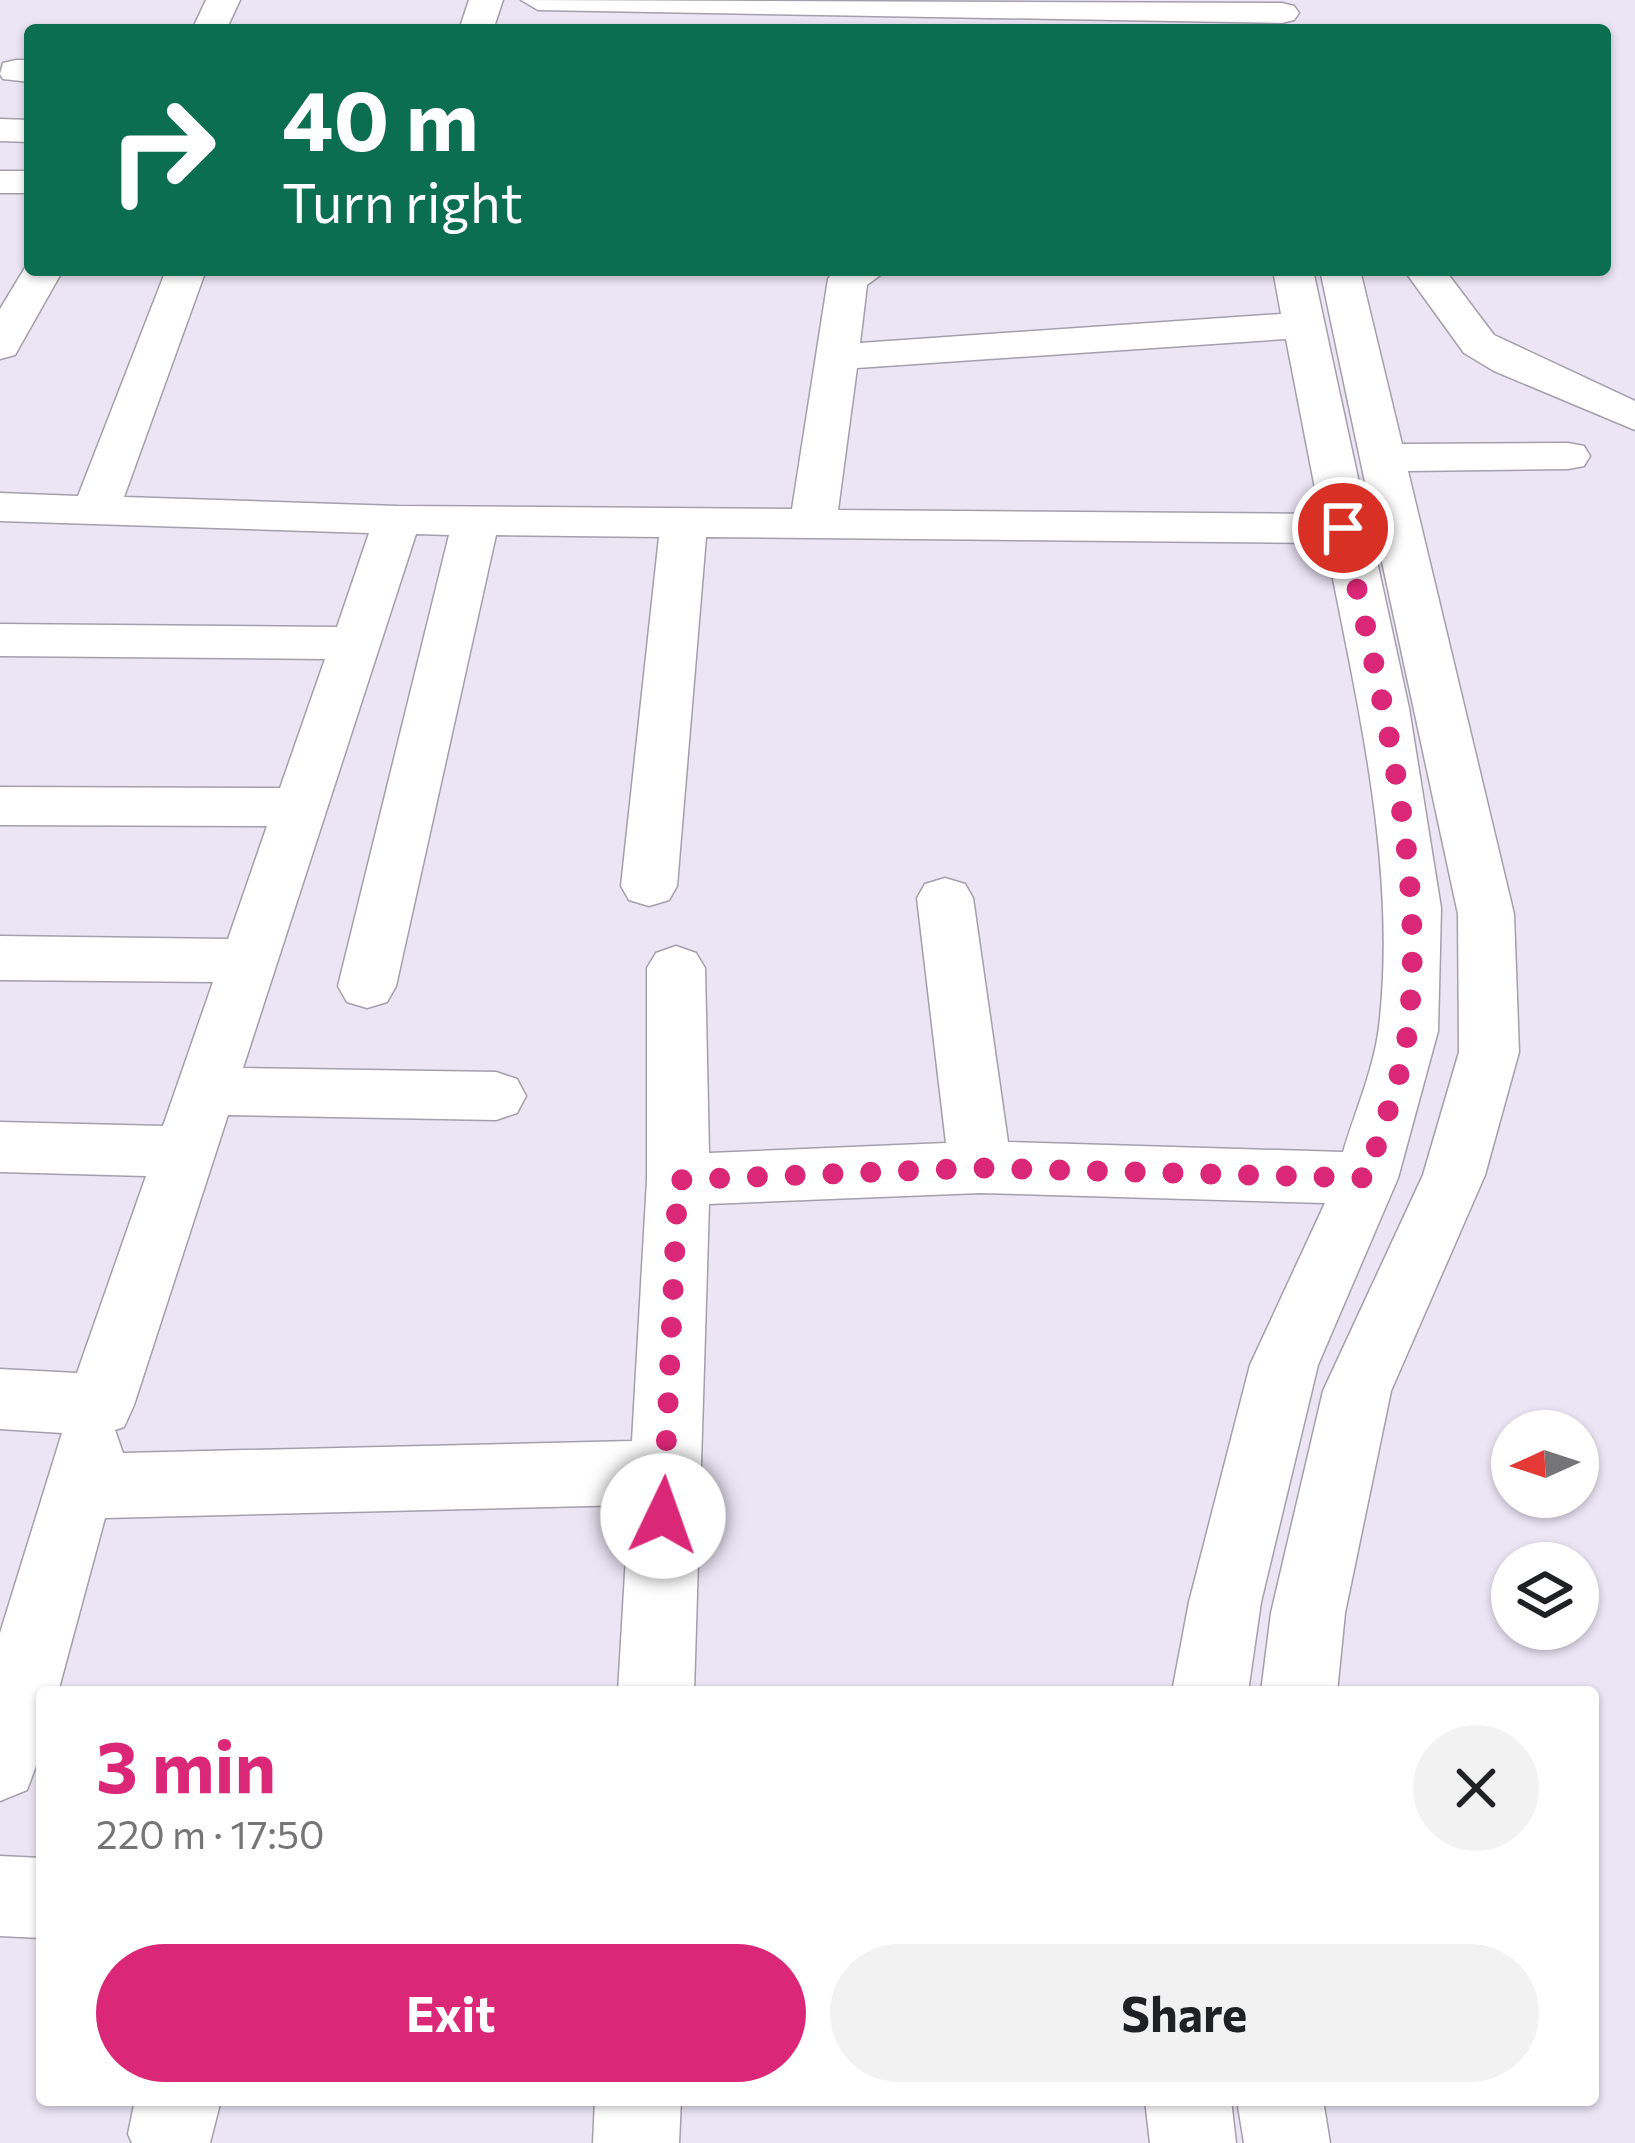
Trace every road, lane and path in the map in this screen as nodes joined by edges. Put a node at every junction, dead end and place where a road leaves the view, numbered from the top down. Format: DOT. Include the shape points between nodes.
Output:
graph roads {
  1 [pos="538,0"];
  2 [pos="903,4"];
  3 [pos="1243,14"];
  4 [pos="1282,14"];
  5 [pos="613,16"];
  6 [pos="726,17"];
  7 [pos="863,19"];
  8 [pos="40,276"];
  9 [pos="184,276"];
  10 [pos="854,276"];
  11 [pos="1294,276"];
  12 [pos="1341,276"];
  13 [pos="1428,276"];
  14 [pos="1304,325"];
  15 [pos="0,346"];
  16 [pos="837,357"];
  17 [pos="1635,418"];
  18 [pos="1568,457"];
  19 [pos="1383,458"];
  20 [pos="0,507"];
  21 [pos="95,512"];
  22 [pos="397,520"];
  23 [pos="476,521"];
  24 [pos="684,523"];
  25 [pos="813,524"];
  26 [pos="1371,529"];
  27 [pos="0,640"];
  28 [pos="356,644"];
  29 [pos="0,806"];
  30 [pos="300,807"];
  31 [pos="649,886"];
  32 [pos="945,898"];
  33 [pos="0,958"];
  34 [pos="248,962"];
  35 [pos="676,968"];
  36 [pos="367,986"];
  37 [pos="1408,1031"];
  38 [pos="1489,1052"];
  39 [pos="205,1091"];
  40 [pos="496,1096"];
  41 [pos="0,1147"];
  42 [pos="185,1152"];
  43 [pos="980,1168"];
  44 [pos="1367,1178"];
  45 [pos="678,1180"];
  46 [pos="112,1369"];
  47 [pos="0,1399"];
  48 [pos="665,1472"];
  49 [pos="79,1486"];
  50 [pos="656,1686"];
  51 [pos="1211,1686"];
  52 [pos="1300,1686"];
  53 [pos="0,1762"];
  54 [pos="0,1896"];
  55 [pos="36,1898"];
  56 [pos="638,2106"];
  57 [pos="1189,2106"];
  58 [pos="1281,2106"];
  59 [pos="636,2143"];
  60 [pos="1193,2143"];
  61 [pos="1287,2143"];
  1 -- 5 [label="street"];
  2 -- 3 [label="street"];
  2 -- 7 [label="street"];
  3 -- 4 [label="street"];
  5 -- 6 [label="street"];
  6 -- 7 [label="street"];
  8 -- 15 [label="street"];
  9 -- 21 [label="street"];
  10 -- 16 [label="street"];
  11 -- 14 [label="street"];
  12 -- 19 [label="street"];
  13 -- 17 [label="street" via="1479,344"];
  14 -- 16 [label="street"];
  14 -- 26 [label="street"];
  16 -- 25 [label="street"];
  18 -- 19 [label="street"];
  19 -- 26 [label="street"];
  20 -- 21 [label="street"];
  21 -- 22 [label="street"];
  22 -- 23 [label="street"];
  22 -- 28 [label="street"];
  23 -- 24 [label="street"];
  23 -- 36 [label="street"];
  24 -- 25 [label="street"];
  24 -- 31 [label="street"];
  25 -- 26 [label="street"];
  26 -- 37 [label="street" via="1383,708 1413,908"];
  26 -- 38 [label="street" via="1486,914"];
  27 -- 28 [label="street"];
  28 -- 30 [label="street"];
  29 -- 30 [label="street"];
  30 -- 34 [label="street"];
  32 -- 43 [label="street"];
  33 -- 34 [label="street"];
  34 -- 39 [label="street"];
  35 -- 45 [label="street"];
  37 -- 38 [label="street"];
  37 -- 44 [label="street"];
  38 -- 52 [label="street" via="1454,1175 1357,1391"];
  39 -- 40 [label="street"];
  39 -- 42 [label="street"];
  41 -- 42 [label="street"];
  42 -- 46 [label="street"];
  43 -- 44 [label="street"];
  43 -- 45 [label="street"];
  44 -- 51 [label="street" via="1285,1365"];
  45 -- 48 [label="street"];
  46 -- 47 [label="street" via="100,1405"];
  46 -- 49 [label="street"];
  48 -- 49 [label="street"];
  48 -- 50 [label="street"];
  49 -- 53 [label="street"];
  54 -- 55 [label="street"];
  56 -- 59 [label="street"];
  57 -- 60 [label="street"];
  58 -- 61 [label="street"];
}
